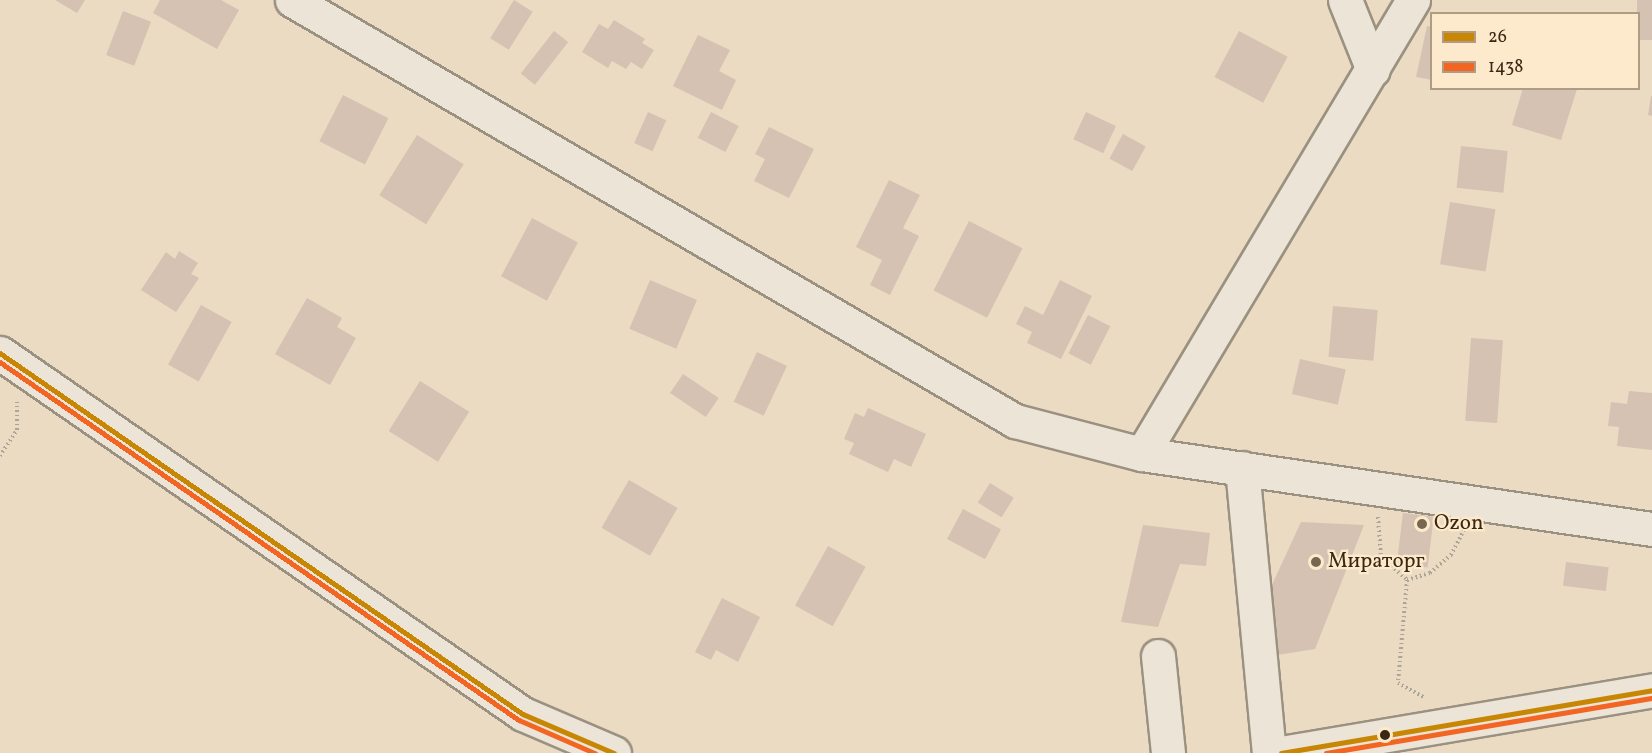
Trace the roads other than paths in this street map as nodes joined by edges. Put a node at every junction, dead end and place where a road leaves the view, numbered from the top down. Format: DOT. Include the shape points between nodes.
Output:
graph roads {
  1 [pos="1345,0"];
  2 [pos="1413,0"];
  3 [pos="299,2"];
  4 [pos="1373,70"];
  5 [pos="8,359"];
  6 [pos="1143,454"];
  7 [pos="1242,468"];
  8 [pos="1652,529"];
  9 [pos="1158,656"];
  10 [pos="1652,690"];
  11 [pos="614,753"];
  12 [pos="1168,753"];
  13 [pos="1269,753"];
  14 [pos="1281,753"];
  1 -- 4 [label="street"];
  2 -- 4 [label="street"];
  3 -- 6 [label="street" via="1015,421"];
  4 -- 6 [label="street"];
  5 -- 11 [label="street" via="523,714"];
  6 -- 7 [label="street"];
  7 -- 8 [label="street"];
  7 -- 13 [label="street"];
  9 -- 12 [label="street"];
  10 -- 14 [label="street"];
}
